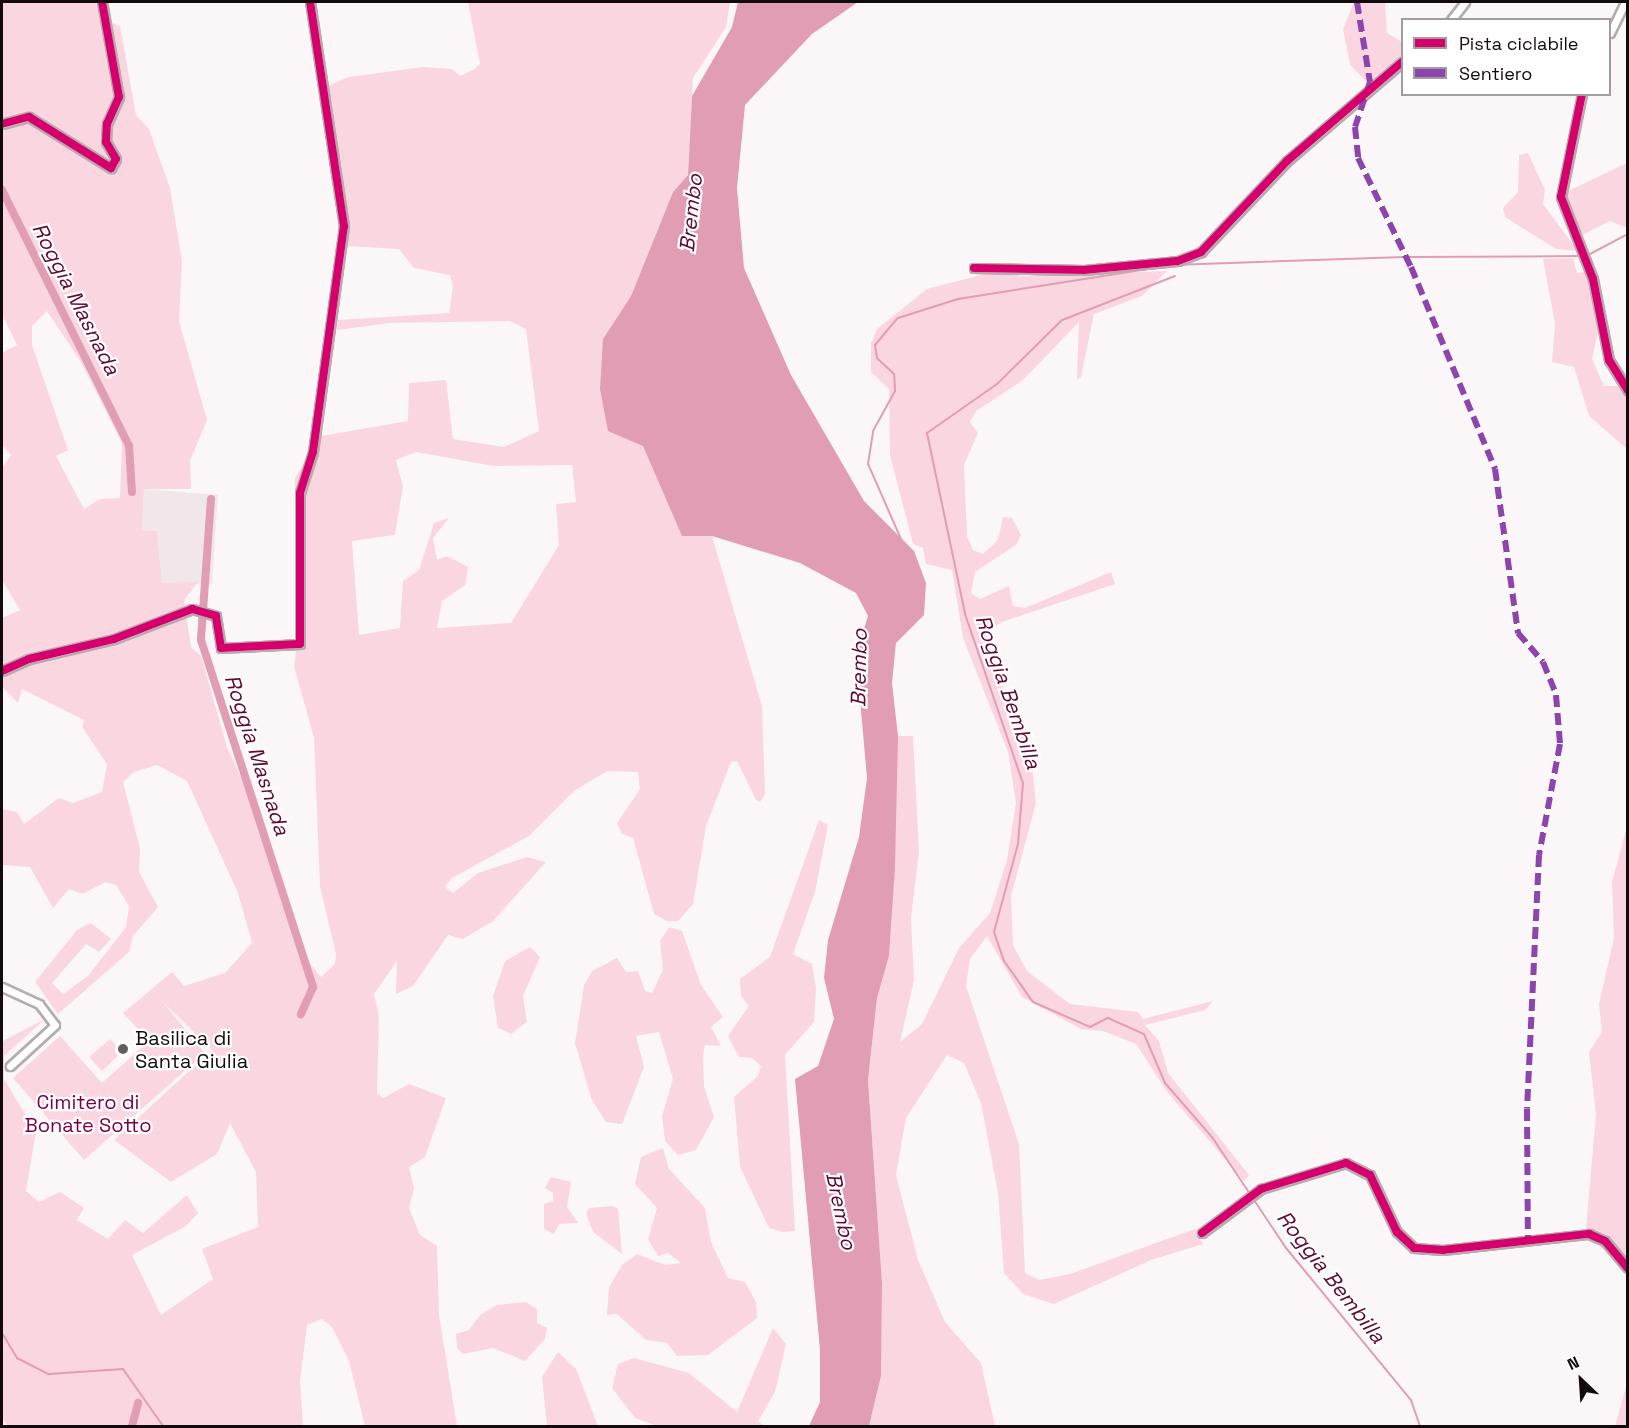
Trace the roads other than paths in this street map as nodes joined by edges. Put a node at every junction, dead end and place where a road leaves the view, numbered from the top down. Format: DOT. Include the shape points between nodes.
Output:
graph roads {
  1 [pos="102,2"];
  2 [pos="310,2"];
  3 [pos="1466,2"];
  4 [pos="1625,2"];
  5 [pos="1453,18"];
  6 [pos="1611,31"];
  7 [pos="1401,63"];
  8 [pos="1582,96"];
  9 [pos="2,124"];
  10 [pos="974,268"];
  11 [pos="1628,390"];
  12 [pos="2,671"];
  13 [pos="2,987"];
  14 [pos="10,1066"];
  15 [pos="1202,1233"];
  16 [pos="1628,1268"];
  1 -- 9 [label="street" via="119,97 107,124 106,142 116,159 111,168 29,117"];
  2 -- 12 [label="street" via="344,226 313,452 300,493 300,644 221,648 220,625 210,610 192,609 105,642 29,658"];
  3 -- 5 [label="street"];
  4 -- 6 [label="street"];
  7 -- 10 [label="street" via="1287,161 1206,247 1178,261 1106,268"];
  8 -- 11 [label="street" via="1561,197 1590,268 1609,358"];
  13 -- 14 [label="street" via="39,1004 56,1025"];
  15 -- 16 [label="street" via="1259,1190 1350,1163 1371,1176 1397,1232 1414,1248 1594,1235"];
}
